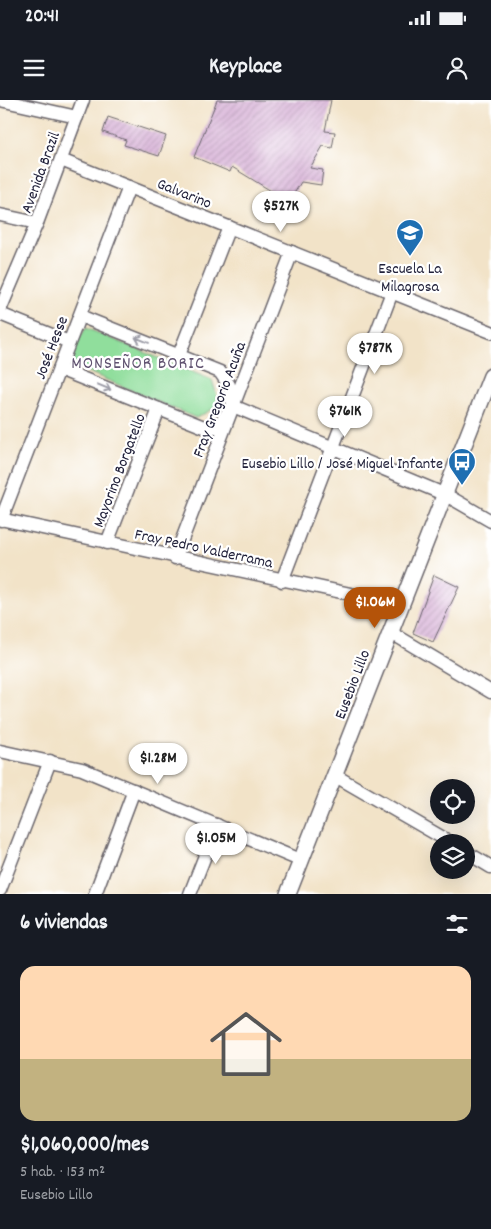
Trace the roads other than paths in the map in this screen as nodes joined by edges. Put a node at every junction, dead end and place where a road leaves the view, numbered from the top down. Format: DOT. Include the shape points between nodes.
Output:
graph roads {
  1 [pos="0,100"];
  2 [pos="83,100"];
  3 [pos="77,117"];
  4 [pos="61,160"];
  5 [pos="130,187"];
  6 [pos="0,215"];
  7 [pos="37,223"];
  8 [pos="229,227"];
  9 [pos="292,252"];
  10 [pos="392,292"];
  11 [pos="0,310"];
  12 [pos="0,314"];
  13 [pos="80,316"];
  14 [pos="491,332"];
  15 [pos="69,342"];
  16 [pos="178,355"];
  17 [pos="59,369"];
  18 [pos="491,376"];
  19 [pos="233,406"];
  20 [pos="160,409"];
  21 [pos="333,448"];
  22 [pos="446,495"];
  23 [pos="0,520"];
  24 [pos="491,521"];
  25 [pos="107,543"];
  26 [pos="175,558"];
  27 [pos="282,581"];
  28 [pos="402,606"];
  29 [pos="390,632"];
  30 [pos="491,692"];
  31 [pos="0,751"];
  32 [pos="50,761"];
  33 [pos="334,776"];
  34 [pos="134,790"];
  35 [pos="217,825"];
  36 [pos="436,834"];
  37 [pos="475,857"];
  38 [pos="302,861"];
  39 [pos="491,866"];
  40 [pos="0,890"];
  41 [pos="95,894"];
  42 [pos="190,894"];
  43 [pos="288,894"];
  1 -- 3 [label="street"];
  2 -- 3 [label="street, Avenida Brazil"];
  3 -- 4 [label="street, Avenida Brazil"];
  4 -- 5 [label="street, Galvarino"];
  4 -- 7 [label="street, Avenida Brazil"];
  5 -- 8 [label="street, Galvarino"];
  5 -- 13 [label="street, José Hesse"];
  6 -- 7 [label="street"];
  7 -- 11 [label="street, Avenida Brazil"];
  8 -- 9 [label="street, Galvarino"];
  8 -- 16 [label="street"];
  9 -- 10 [label="street, Galvarino"];
  9 -- 19 [label="street, Fray Gregorio Acuña"];
  10 -- 14 [label="street, Galvarino"];
  10 -- 21 [label="street"];
  12 -- 15 [label="street"];
  13 -- 15 [label="street, José Hesse"];
  16 -- 13 [label="street, one-way"];
  15 -- 17 [label="street, José Hesse"];
  16 -- 19 [label="street" via="220,372 229,385"];
  17 -- 20 [label="street, one-way"];
  17 -- 23 [label="street, José Hesse"];
  18 -- 22 [label="street, Eusebio Lillo"];
  19 -- 20 [label="street" via="216,427 204,427"];
  19 -- 21 [label="street"];
  19 -- 26 [label="street, Fray Gregorio Acuña"];
  20 -- 25 [label="street, Mayorino Borgatello"];
  21 -- 22 [label="street"];
  21 -- 27 [label="street"];
  22 -- 24 [label="street"];
  22 -- 28 [label="street, Eusebio Lillo"];
  23 -- 25 [label="street, Fray Pedro Valderrama"];
  25 -- 26 [label="street, Fray Pedro Valderrama"];
  26 -- 27 [label="street, Fray Pedro Valderrama"];
  27 -- 28 [label="street, Fray Pedro Valderrama"];
  28 -- 29 [label="street, Eusebio Lillo"];
  29 -- 30 [label="street"];
  29 -- 33 [label="street, Eusebio Lillo"];
  31 -- 32 [label="street"];
  32 -- 34 [label="street" via="82,769"];
  32 -- 40 [label="street"];
  33 -- 36 [label="street"];
  33 -- 38 [label="street, Eusebio Lillo"];
  34 -- 35 [label="street"];
  34 -- 41 [label="street"];
  35 -- 38 [label="street"];
  35 -- 42 [label="street"];
  37 -- 39 [label="street"];
  38 -- 43 [label="street, Eusebio Lillo"];
}
